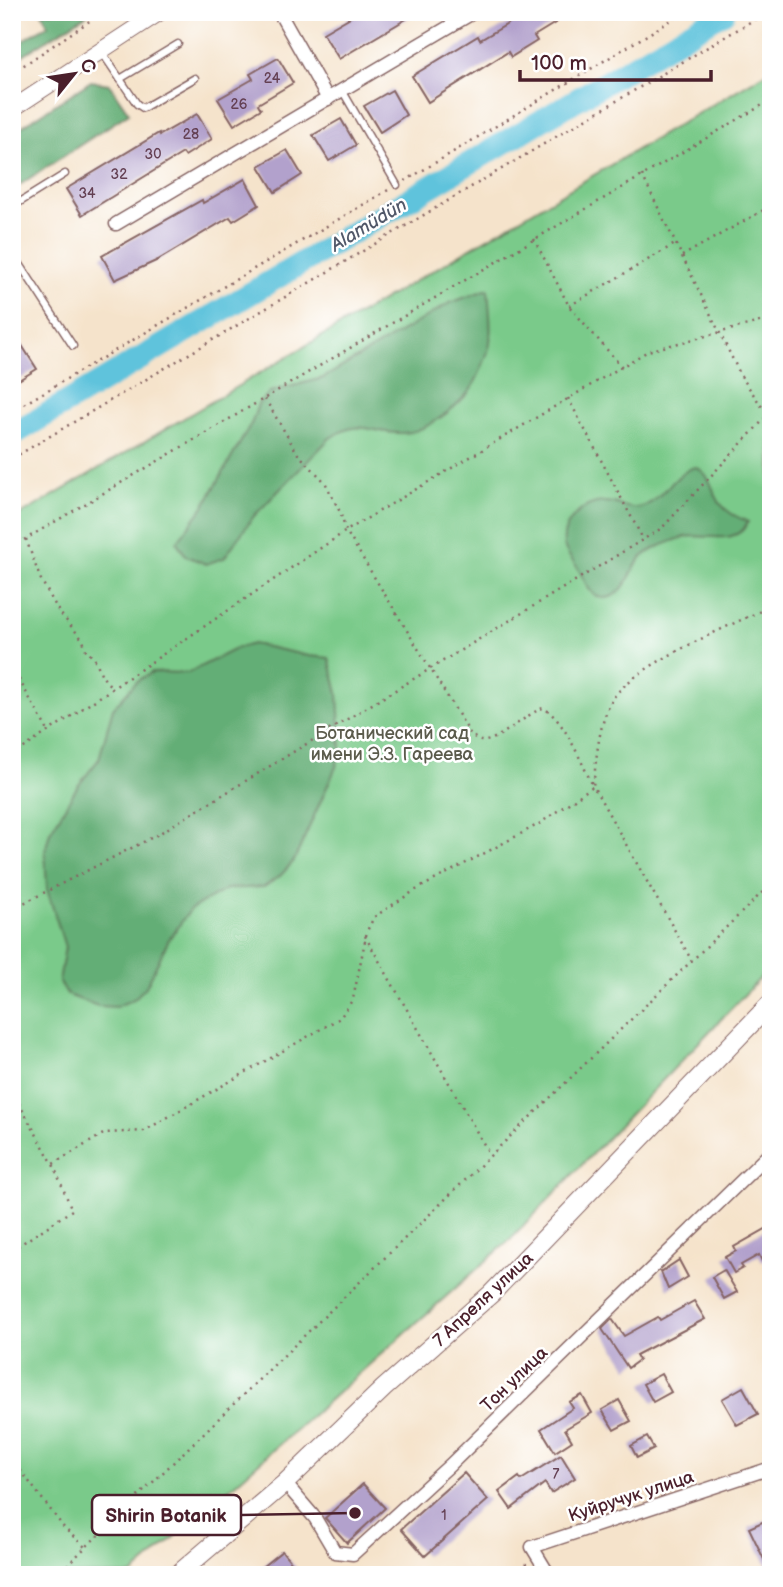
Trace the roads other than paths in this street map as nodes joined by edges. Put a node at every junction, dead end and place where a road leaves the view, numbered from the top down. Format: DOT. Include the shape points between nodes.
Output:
graph roads {
  1 [pos="160,12"];
  2 [pos="279,12"];
  3 [pos="474,12"];
  4 [pos="178,44"];
  5 [pos="101,51"];
  6 [pos="195,78"];
  7 [pos="120,79"];
  8 [pos="342,90"];
  9 [pos="328,99"];
  10 [pos="12,109"];
  11 [pos="65,174"];
  12 [pos="397,186"];
  13 [pos="12,207"];
  14 [pos="116,224"];
  15 [pos="12,252"];
  16 [pos="73,346"];
  17 [pos="771,1003"];
  18 [pos="771,1153"];
  19 [pos="771,1468"];
  20 [pos="285,1483"];
  21 [pos="177,1575"];
  22 [pos="549,1575"];
  1 -- 5 [label="main road"];
  2 -- 9 [label="street"];
  3 -- 8 [label="street"];
  4 -- 7 [label="lane"];
  5 -- 7 [label="lane"];
  5 -- 10 [label="main road"];
  6 -- 7 [label="lane" via="143,108"];
  8 -- 9 [label="street"];
  8 -- 12 [label="lane"];
  9 -- 14 [label="street"];
  11 -- 13 [label="lane"];
  15 -- 16 [label="lane"];
  17 -- 20 [label="main road, 7 Апреля улица" via="499,1285"];
  18 -- 20 [label="street, Тон улица" via="353,1554 335,1552 315,1518"];
  19 -- 22 [label="street, Куйручук улица" via="532,1547"];
  20 -- 21 [label="main road, 7 Апреля улица"];
}
